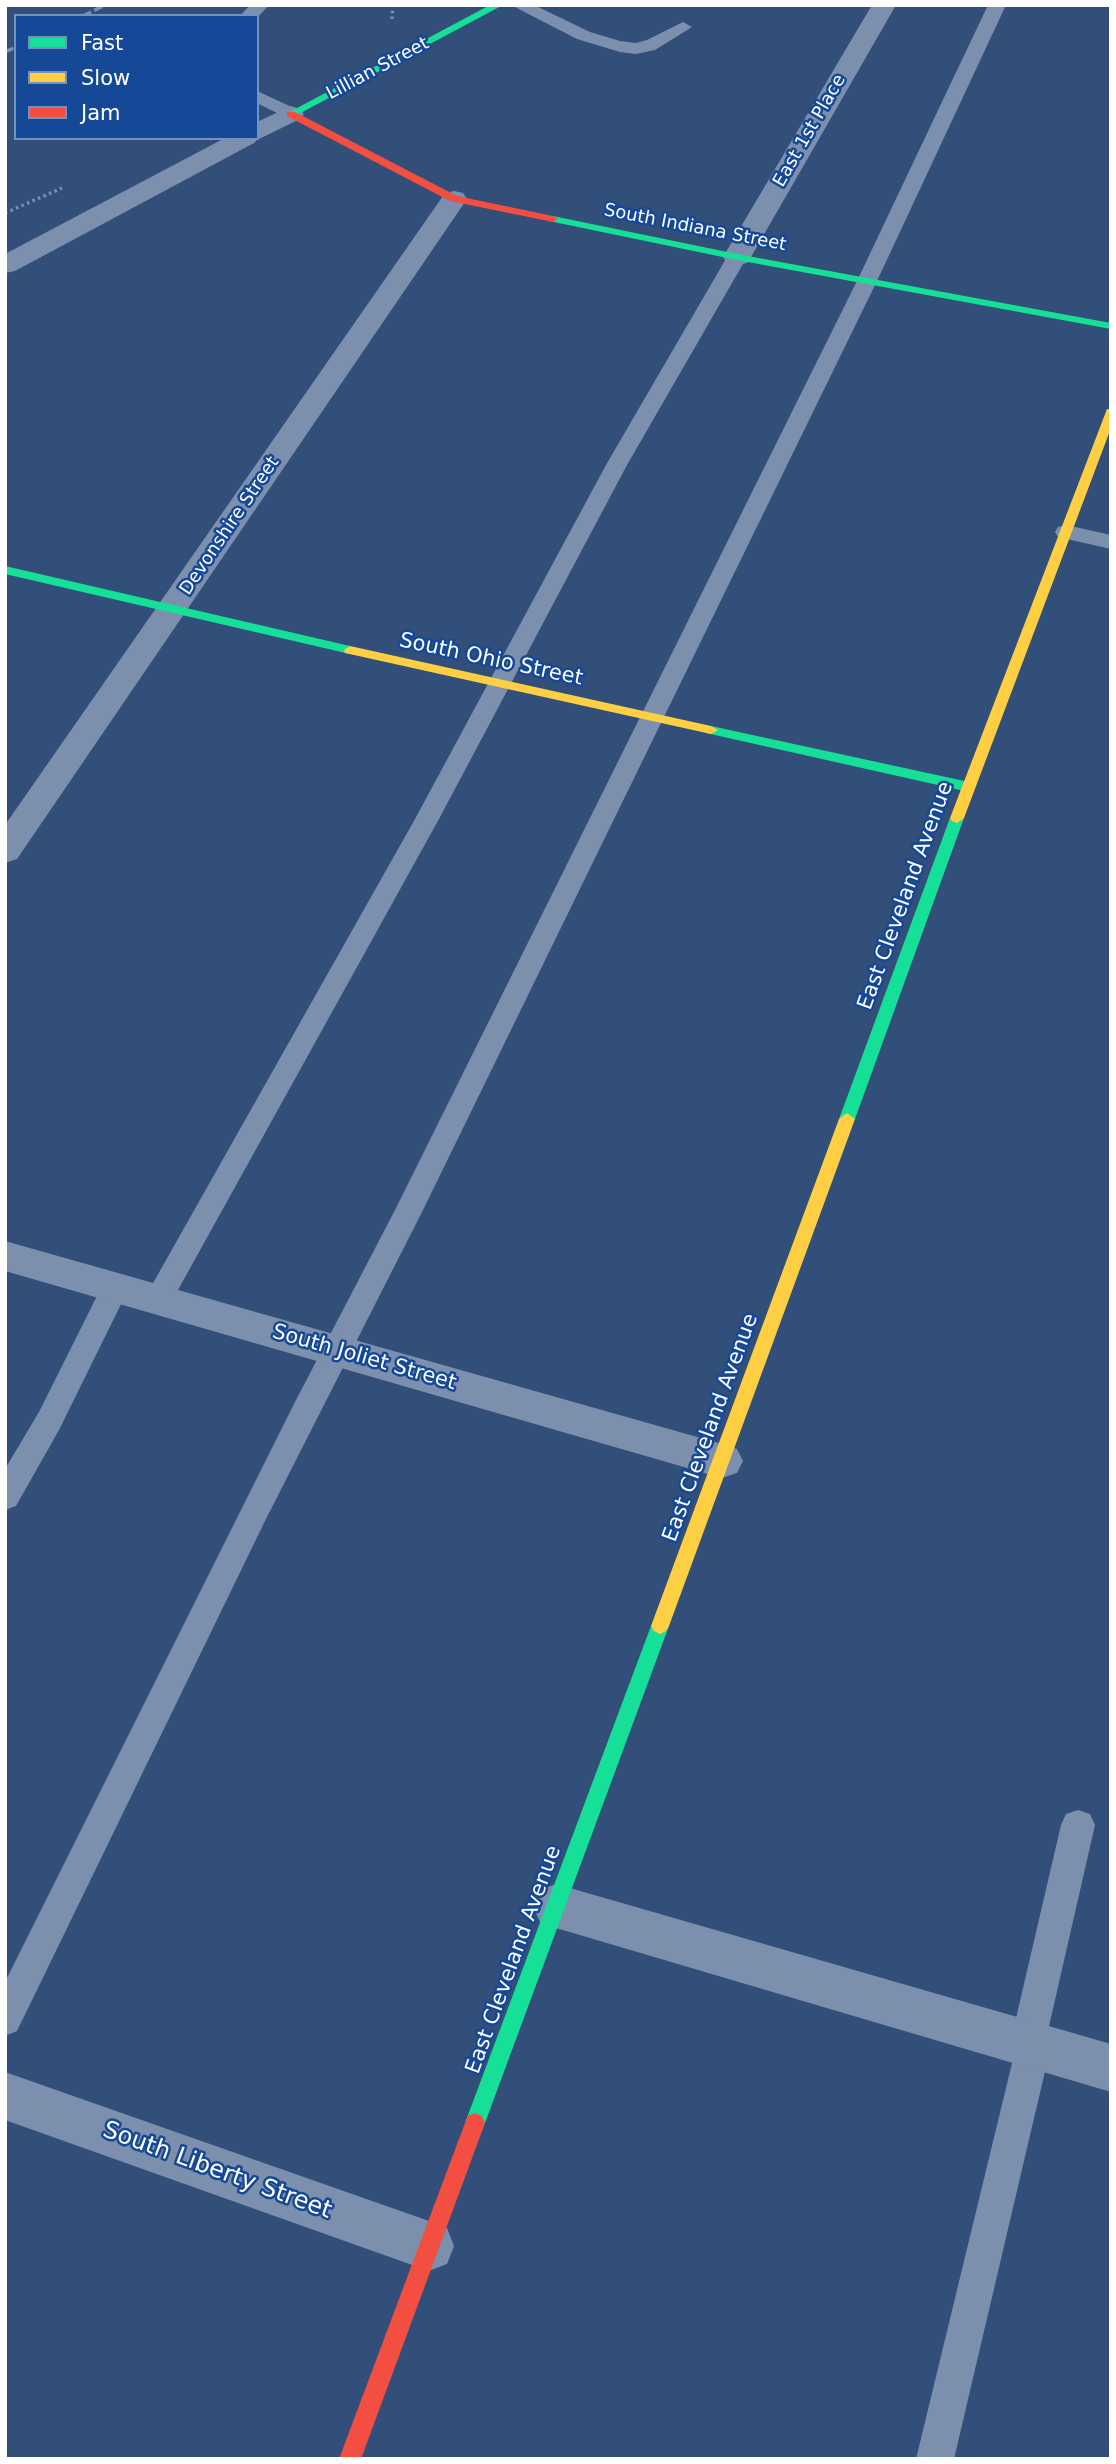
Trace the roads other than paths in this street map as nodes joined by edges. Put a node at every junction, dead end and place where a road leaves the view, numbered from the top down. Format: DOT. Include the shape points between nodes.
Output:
graph roads {
  1 [pos="498,5"];
  2 [pos="520,5"];
  3 [pos="884,5"];
  4 [pos="998,5"];
  5 [pos="683,27"];
  6 [pos="259,97"];
  7 [pos="290,114"];
  8 [pos="259,131"];
  9 [pos="241,140"];
  10 [pos="454,199"];
  11 [pos="737,257"];
  12 [pos="5,265"];
  13 [pos="867,281"];
  14 [pos="1111,326"];
  15 [pos="1111,412"];
  16 [pos="1066,532"];
  17 [pos="1111,542"];
  18 [pos="5,570"];
  19 [pos="172,611"];
  20 [pos="498,683"];
  21 [pos="651,717"];
  22 [pos="969,787"];
  23 [pos="5,851"];
  24 [pos="5,1256"];
  25 [pos="115,1288"];
  26 [pos="158,1300"];
  27 [pos="335,1350"];
  28 [pos="722,1461"];
  29 [pos="5,1497"];
  30 [pos="1077,1825"];
  31 [pos="556,1906"];
  32 [pos="5,2019"];
  33 [pos="1031,2045"];
  34 [pos="1111,2068"];
  35 [pos="5,2096"];
  36 [pos="429,2246"];
  37 [pos="350,2459"];
  38 [pos="935,2459"];
  1 -- 7 [label="main road, Lillian Street"];
  2 -- 5 [label="lane" via="614,46 647,47"];
  3 -- 11 [label="street, East 1st Place"];
  4 -- 13 [label="lane"];
  6 -- 7 [label="lane"];
  7 -- 8 [label="street, Lillian Street"];
  7 -- 10 [label="main road, South Indiana Street"];
  9 -- 12 [label="street"];
  10 -- 11 [label="main road, South Indiana Street"];
  10 -- 19 [label="street, Devonshire Street"];
  11 -- 13 [label="main road, South Indiana Street"];
  11 -- 20 [label="lane" via="699,317"];
  13 -- 14 [label="main road, South Indiana Street"];
  13 -- 21 [label="lane"];
  15 -- 16 [label="main road, East Cleveland Avenue"];
  16 -- 17 [label="lane"];
  16 -- 22 [label="main road, East Cleveland Avenue"];
  18 -- 19 [label="main road, South Ohio Street"];
  19 -- 20 [label="main road, South Ohio Street"];
  19 -- 23 [label="street, Devonshire Street"];
  20 -- 21 [label="main road, South Ohio Street"];
  20 -- 26 [label="lane" via="428,818"];
  21 -- 22 [label="main road, South Ohio Street"];
  21 -- 27 [label="lane" via="415,1198"];
  22 -- 28 [label="main road, East Cleveland Avenue"];
  24 -- 25 [label="street, South Joliet Street"];
  25 -- 26 [label="street, South Joliet Street"];
  25 -- 29 [label="lane" via="49,1421"];
  26 -- 27 [label="street, South Joliet Street"];
  27 -- 28 [label="street, South Joliet Street"];
  27 -- 32 [label="lane"];
  28 -- 31 [label="main road, East Cleveland Avenue"];
  30 -- 33 [label="lane"];
  31 -- 33 [label="street"];
  31 -- 36 [label="main road, East Cleveland Avenue"];
  33 -- 34 [label="street"];
  33 -- 38 [label="lane"];
  35 -- 36 [label="street, South Liberty Street"];
  36 -- 37 [label="main road, East Cleveland Avenue"];
}
